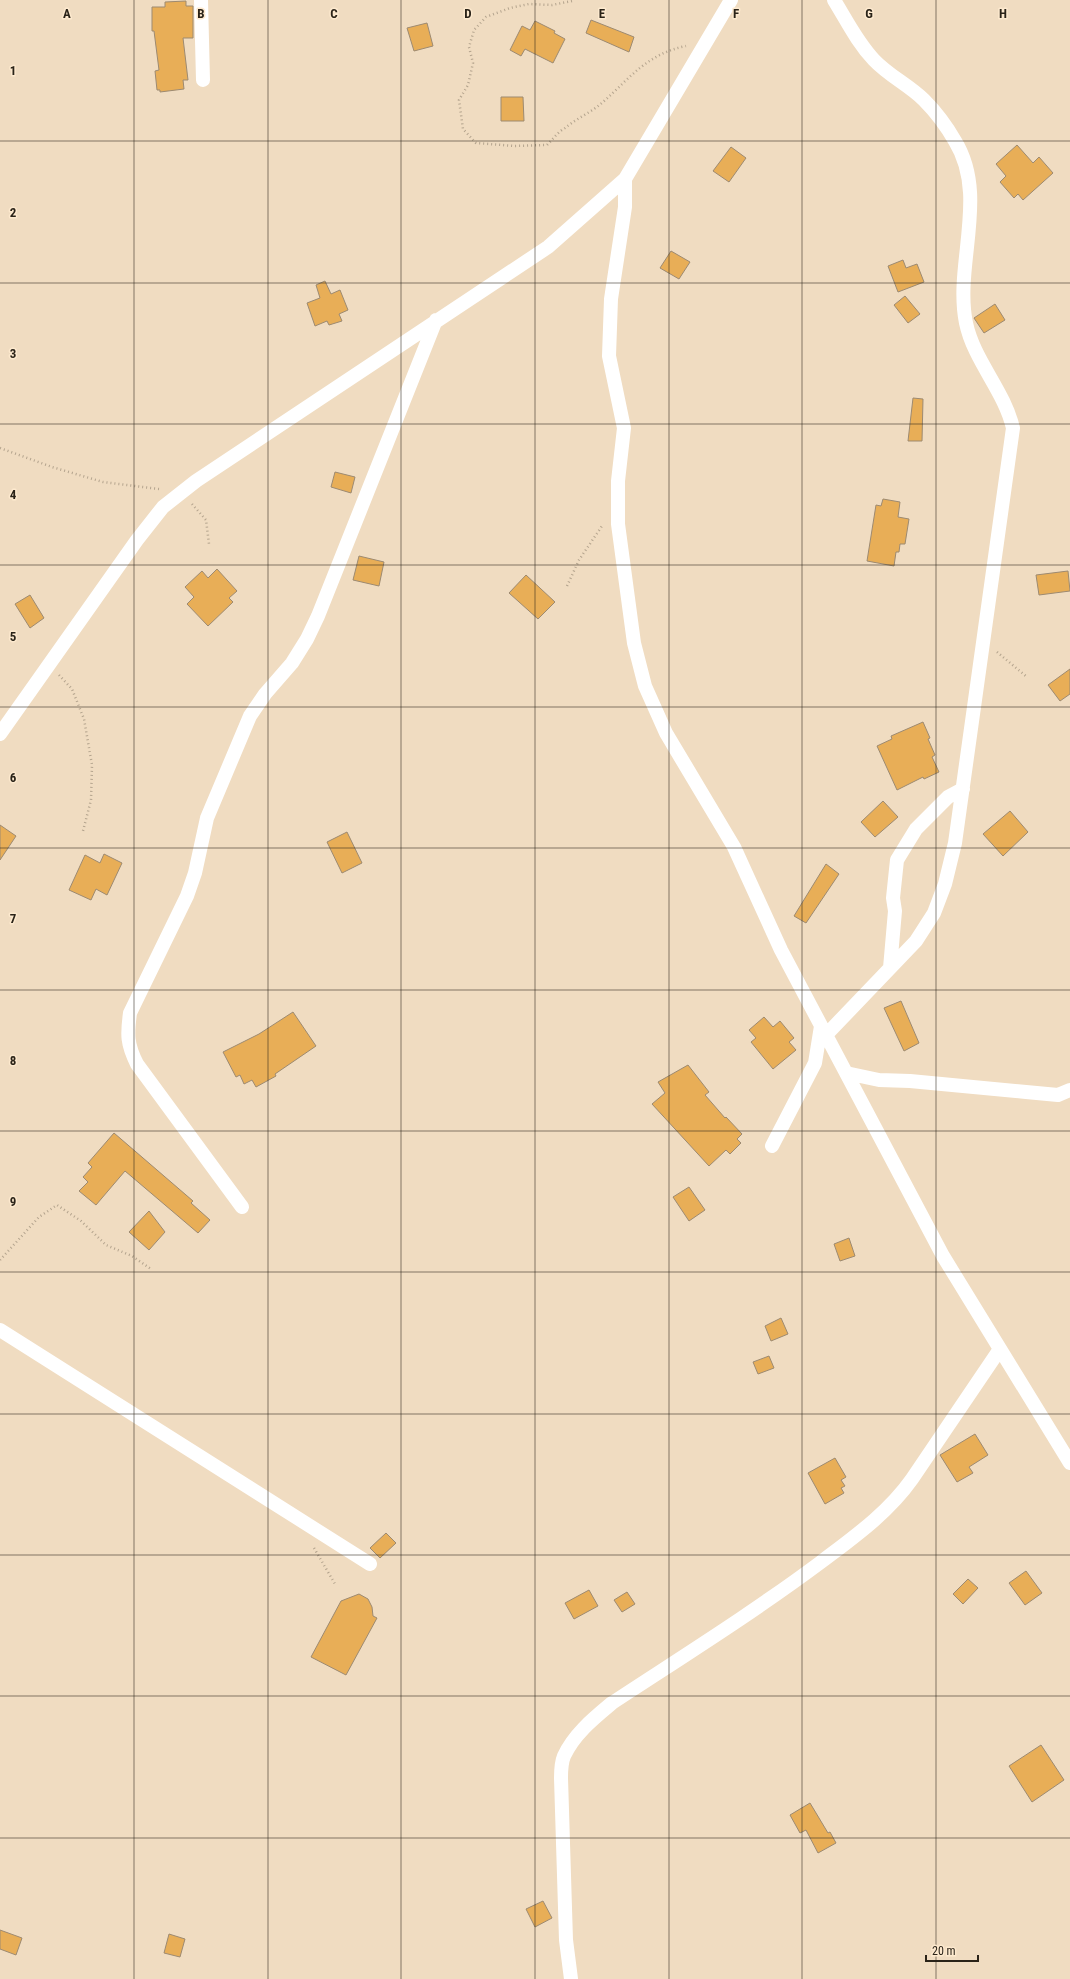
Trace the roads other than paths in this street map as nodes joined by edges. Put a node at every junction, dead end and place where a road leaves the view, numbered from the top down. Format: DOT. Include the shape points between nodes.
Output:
graph roads {
  1 [pos="201,0"];
  2 [pos="731,0"];
  3 [pos="834,0"];
  4 [pos="203,80"];
  5 [pos="625,179"];
  6 [pos="436,320"];
  7 [pos="0,734"];
  8 [pos="963,790"];
  9 [pos="890,968"];
  10 [pos="824,1030"];
  11 [pos="846,1073"];
  12 [pos="1070,1090"];
  13 [pos="772,1146"];
  14 [pos="242,1207"];
  15 [pos="0,1330"];
  16 [pos="1000,1349"];
  17 [pos="1070,1463"];
  18 [pos="370,1564"];
  19 [pos="571,1979"];
  1 -- 4 [label="street"];
  2 -- 5 [label="street"];
  3 -- 8 [label="street" via="861,45 876,62 925,100 952,136 964,160 971,209 964,302 966,323 976,350 1010,415 1013,428"];
  5 -- 6 [label="street" via="548,247"];
  5 -- 10 [label="street" via="625,207 611,299 609,356 624,428 617,501 634,643 645,686 655,711 734,847 781,950"];
  6 -- 7 [label="street" via="202,476 164,507 137,540"];
  6 -- 14 [label="street" via="318,616 292,663 250,716 207,818 195,873 187,896 130,1013 127,1034 129,1049 137,1064"];
  8 -- 9 [label="street" via="955,844 945,884 934,913 916,941"];
  8 -- 9 [label="street" via="948,797 916,829 897,860"];
  9 -- 10 [label="street"];
  10 -- 11 [label="street"];
  10 -- 13 [label="street" via="815,1063"];
  11 -- 12 [label="street" via="879,1080 1058,1095"];
  11 -- 16 [label="street" via="943,1256"];
  15 -- 18 [label="street"];
  16 -- 17 [label="street"];
  16 -- 19 [label="street" via="902,1494 883,1513 779,1593 612,1703 574,1740 564,1757 560,1778 566,1940"];
}
